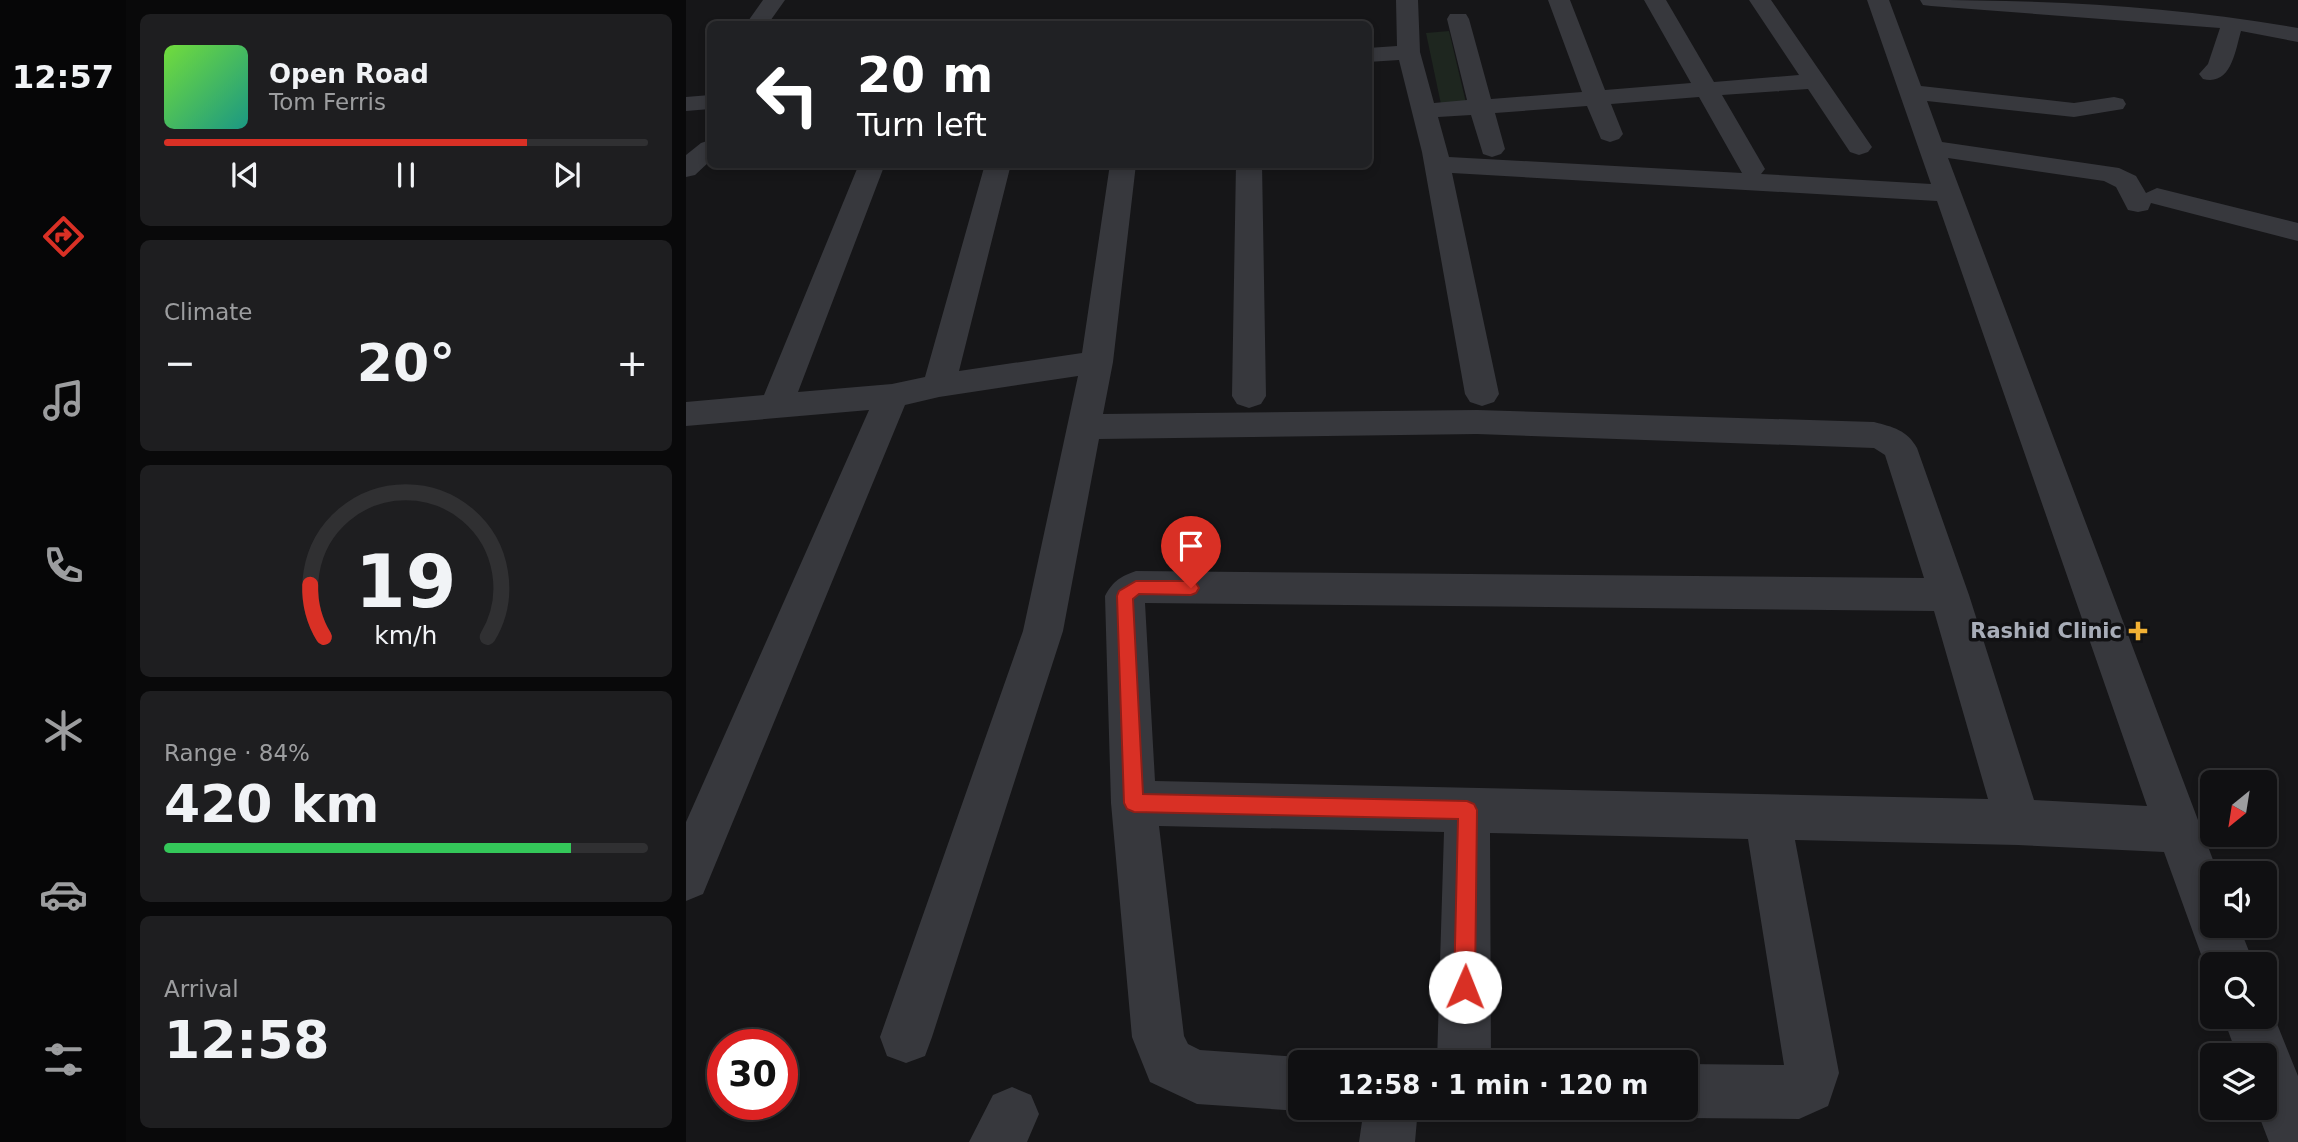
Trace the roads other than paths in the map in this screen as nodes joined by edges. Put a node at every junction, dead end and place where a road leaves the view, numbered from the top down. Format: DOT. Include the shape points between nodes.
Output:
graph roads {
  1 [pos="774,0"];
  2 [pos="1406,0"];
  3 [pos="1559,0"];
  4 [pos="1655,0"];
  5 [pos="1760,0"];
  6 [pos="1878,0"];
  7 [pos="1930,0"];
  8 [pos="1458,19"];
  9 [pos="759,21"];
  10 [pos="2233,23"];
  11 [pos="2298,35"];
  12 [pos="1409,52"];
  13 [pos="1372,55"];
  14 [pos="2211,74"];
  15 [pos="1814,81"];
  16 [pos="1706,90"];
  17 [pos="1911,92"];
  18 [pos="1596,98"];
  19 [pos="2115,104"];
  20 [pos="1480,107"];
  21 [pos="1424,111"];
  22 [pos="1610,134"];
  23 [pos="1859,147"];
  24 [pos="1931,148"];
  25 [pos="1492,149"];
  26 [pos="707,151"];
  27 [pos="1437,164"];
  28 [pos="870,168"];
  29 [pos="997,168"];
  30 [pos="1122,168"];
  31 [pos="1249,168"];
  32 [pos="686,169"];
  33 [pos="1752,169"];
  34 [pos="1947,193"];
  35 [pos="2298,232"];
  36 [pos="1097,362"];
  37 [pos="939,385"];
  38 [pos="1482,394"];
  39 [pos="892,396"];
  40 [pos="1249,396"];
  41 [pos="776,406"];
  42 [pos="686,414"];
  43 [pos="1084,427"];
  44 [pos="1949,595"];
  45 [pos="1134,803"];
  46 [pos="1467,810"];
  47 [pos="1768,817"];
  48 [pos="2018,822"];
  49 [pos="2177,830"];
  50 [pos="686,877"];
  51 [pos="2200,890"];
  52 [pos="906,1037"];
  53 [pos="1464,1050"];
  54 [pos="1288,1083"];
  55 [pos="2277,1090"];
  56 [pos="1698,1091"];
  57 [pos="1390,1120"];
  58 [pos="1387,1142"];
  59 [pos="2297,1142"];
  1 -- 9 [label="street"];
  2 -- 12 [label="street"];
  3 -- 18 [label="street"];
  4 -- 16 [label="street"];
  5 -- 15 [label="street"];
  6 -- 17 [label="street"];
  7 -- 10 [label="street"];
  8 -- 20 [label="street"];
  10 -- 11 [label="street"];
  10 -- 14 [label="street" via="2219,66"];
  12 -- 13 [label="street"];
  12 -- 21 [label="street"];
  15 -- 16 [label="street"];
  15 -- 23 [label="street"];
  16 -- 18 [label="street"];
  16 -- 33 [label="street"];
  17 -- 19 [label="street" via="2074,110"];
  17 -- 24 [label="street"];
  18 -- 20 [label="street"];
  18 -- 22 [label="street"];
  20 -- 21 [label="street"];
  20 -- 25 [label="street"];
  21 -- 27 [label="street"];
  24 -- 34 [label="street"];
  24 -- 35 [label="street" via="2110,174 2147,200"];
  26 -- 32 [label="street"];
  27 -- 34 [label="street"];
  27 -- 38 [label="street"];
  28 -- 41 [label="street"];
  29 -- 37 [label="street"];
  30 -- 36 [label="street"];
  31 -- 40 [label="street"];
  34 -- 49 [label="street"];
  36 -- 37 [label="street"];
  36 -- 43 [label="street"];
  37 -- 39 [label="street"];
  39 -- 41 [label="street"];
  39 -- 50 [label="street"];
  41 -- 42 [label="street"];
  43 -- 44 [label="street" via="1477,422 1874,435 1900,448"];
  43 -- 52 [label="street" via="1043,631"];
  44 -- 45 [label="street" via="1136,587 1125,596"];
  44 -- 48 [label="street"];
  45 -- 46 [label="street"];
  45 -- 54 [label="street" via="1157,1037 1169,1063 1197,1077"];
  46 -- 47 [label="street"];
  46 -- 53 [label="street"];
  47 -- 48 [label="street"];
  47 -- 56 [label="street" via="1812,1073 1809,1087 1799,1092"];
  48 -- 49 [label="street"];
  49 -- 51 [label="street"];
  55 -- 59 [label="street"];
  57 -- 58 [label="street"];
}
